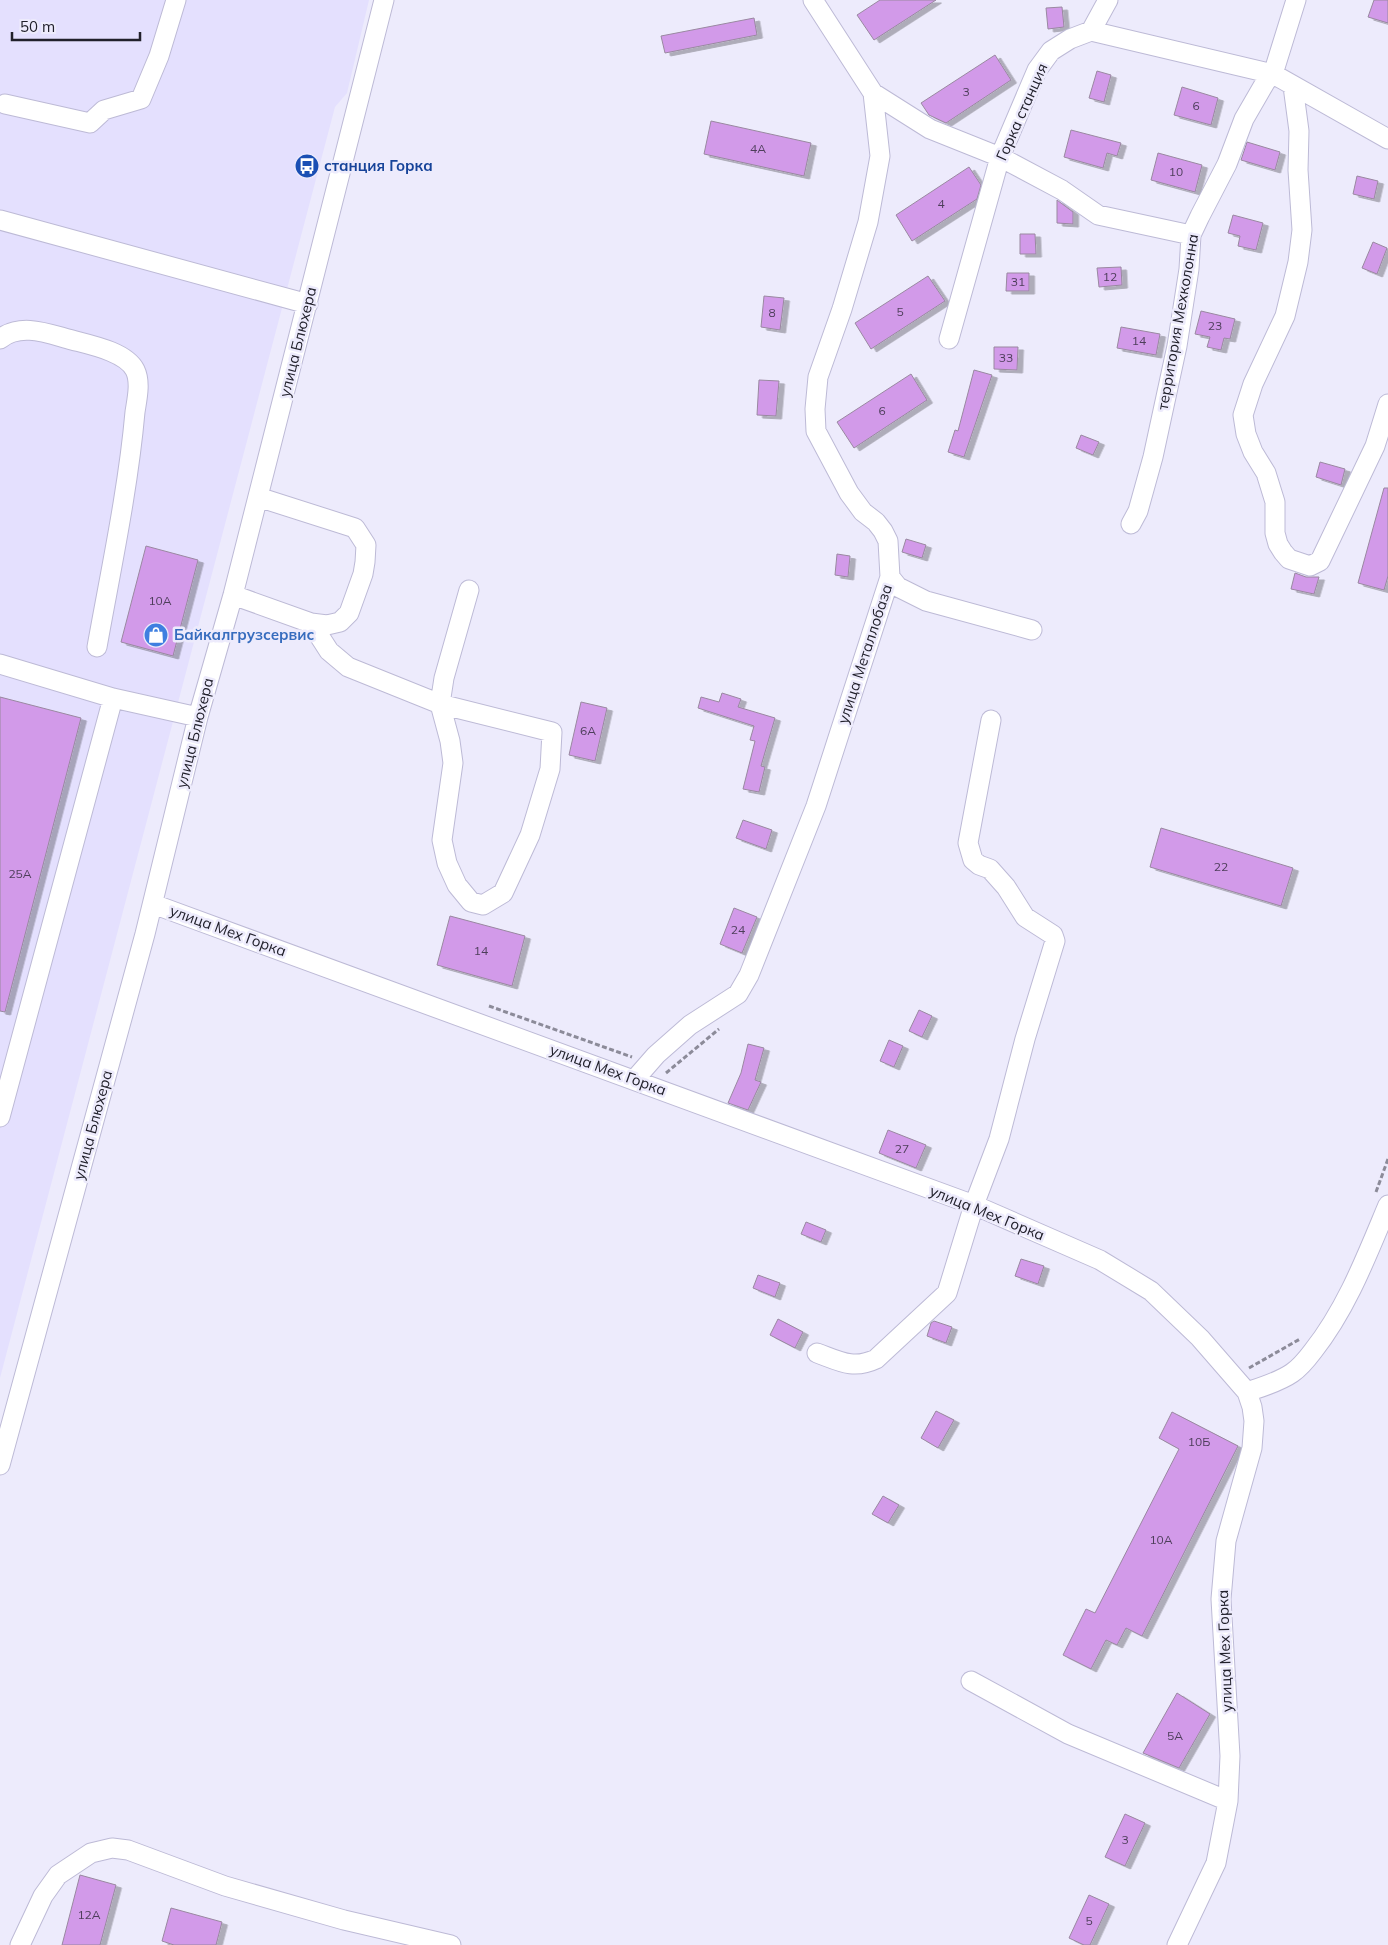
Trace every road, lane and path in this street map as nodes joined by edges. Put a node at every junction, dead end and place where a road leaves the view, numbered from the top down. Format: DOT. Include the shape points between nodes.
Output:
graph roads {
  1 [pos="176,0"];
  2 [pos="384,0"];
  3 [pos="813,0"];
  4 [pos="1108,0"];
  5 [pos="1296,0"];
  6 [pos="1091,32"];
  7 [pos="1273,74"];
  8 [pos="1293,86"];
  9 [pos="873,93"];
  10 [pos="5,104"];
  11 [pos="1388,139"];
  12 [pos="1000,157"];
  13 [pos="0,220"];
  14 [pos="1191,236"];
  15 [pos="308,304"];
  16 [pos="0,339"];
  17 [pos="949,339"];
  18 [pos="1388,404"];
  19 [pos="258,497"];
  20 [pos="1131,524"];
  21 [pos="890,577"];
  22 [pos="469,590"];
  23 [pos="233,595"];
  24 [pos="311,623"];
  25 [pos="1032,630"];
  26 [pos="98,647"];
  27 [pos="0,664"];
  28 [pos="113,698"];
  29 [pos="440,704"];
  30 [pos="198,717"];
  31 [pos="992,720"];
  32 [pos="153,904"];
  33 [pos="484,1005"];
  34 [pos="722,1027"];
  35 [pos="638,1064"];
  36 [pos="0,1116"];
  37 [pos="1388,1159"];
  38 [pos="1381,1200"];
  39 [pos="974,1205"];
  40 [pos="1308,1334"];
  41 [pos="816,1353"];
  42 [pos="1251,1390"];
  43 [pos="0,1465"];
  44 [pos="971,1681"];
  45 [pos="1228,1801"];
  46 [pos="20,1945"];
  47 [pos="451,1945"];
  48 [pos="1177,1945"];
  1 -- 10 [label="street" via="160,56 141,99 104,110 90,123"];
  2 -- 15 [label="street, улица Блюхера"];
  3 -- 9 [label="street, улица Металлобаза"];
  4 -- 6 [label="street"];
  5 -- 7 [label="street, территория Мехколонна"];
  6 -- 7 [label="street"];
  6 -- 12 [label="street, Горка станция" via="1070,39 1051,51 1038,70"];
  7 -- 8 [label="street"];
  7 -- 14 [label="street, территория Мехколонна" via="1244,119 1227,164"];
  8 -- 11 [label="street"];
  8 -- 18 [label="street" via="1299,131 1302,230 1298,262 1285,316 1253,384 1243,415 1246,434 1266,473 1275,502 1275,533 1289,559 1310,566 1320,561 1374,446"];
  9 -- 12 [label="street" via="930,129"];
  9 -- 21 [label="street, улица Металлобаза" via="880,156 870,213 818,377 815,409 816,431 849,493 863,512 876,522 888,541"];
  12 -- 14 [label="street" via="1062,190 1098,215"];
  12 -- 17 [label="street, Горка станция"];
  13 -- 15 [label="street"];
  14 -- 20 [label="street, территория Мехколонна" via="1177,346 1153,457 1138,511"];
  15 -- 19 [label="street, улица Блюхера"];
  16 -- 26 [label="street" via="6,334 34,330 102,347 123,358 135,370 138,381 132,445"];
  19 -- 23 [label="street, улица Блюхера"];
  19 -- 24 [label="street" via="355,528 366,545 364,568 349,613 340,622 327,626"];
  21 -- 25 [label="street" via="898,586 926,601"];
  21 -- 35 [label="street, улица Металлобаза" via="816,806 749,975 738,994 690,1025 656,1055"];
  22 -- 29 [label="street" via="444,678"];
  23 -- 24 [label="street"];
  23 -- 30 [label="street, улица Блюхера"];
  24 -- 29 [label="street" via="329,651 348,667"];
  27 -- 28 [label="street"];
  28 -- 30 [label="street"];
  28 -- 36 [label="street"];
  29 -- 29 [label="street" via="453,763 442,840 447,863 457,884 471,902 483,905 503,893 530,835 550,769 552,732"];
  30 -- 32 [label="street, улица Блюхера"];
  31 -- 39 [label="street" via="968,843 970,853 979,866 990,869 1006,887 1025,917 1053,935 1055,940 1038,991 999,1139"];
  32 -- 35 [label="street, улица Мех Горка"];
  32 -- 43 [label="street, улица Блюхера"];
  33 -- 35 [label="path"];
  34 -- 35 [label="path" via="662,1077"];
  35 -- 39 [label="street, улица Мех Горка"];
  37 -- 38 [label="path"];
  38 -- 42 [label="street" via="1348,1297 1325,1336 1293,1373"];
  39 -- 41 [label="street" via="947,1293 910,1328 876,1359 865,1364 849,1365"];
  39 -- 42 [label="street, улица Мех Горка" via="1100,1260 1151,1291"];
  40 -- 42 [label="path" via="1244,1371"];
  42 -- 45 [label="street, улица Мех Горка" via="1252,1448 1226,1541 1221,1600 1230,1756"];
  44 -- 45 [label="street" via="1068,1734"];
  45 -- 48 [label="street, улица Мех Горка" via="1216,1863"];
  46 -- 47 [label="street" via="43,1896 58,1875 91,1853 112,1848 128,1850 225,1886 344,1920"];
}
